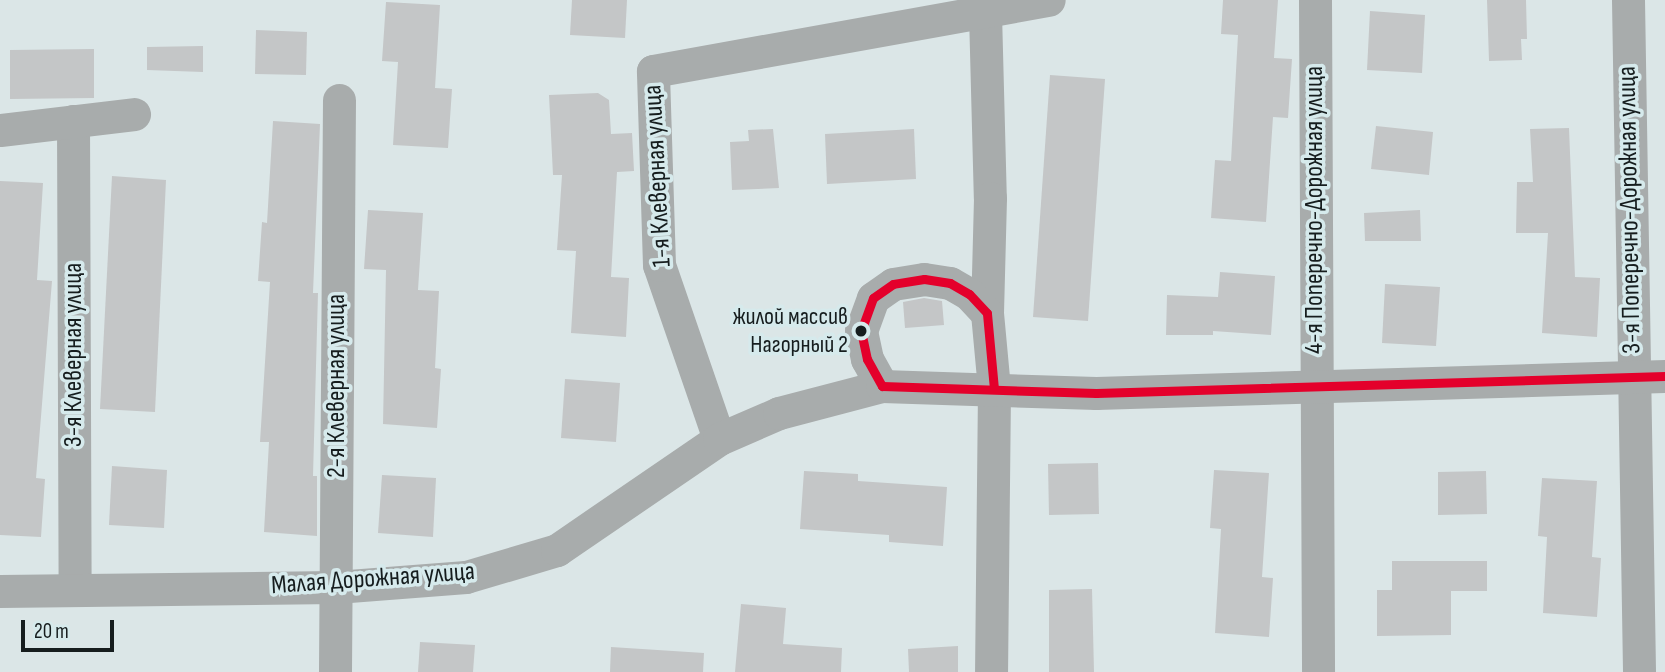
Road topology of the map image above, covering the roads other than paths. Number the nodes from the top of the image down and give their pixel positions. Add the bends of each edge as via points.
1 (1049, 0) edge
2 (1315, 0) edge
3 (1628, 0) edge
4 (985, 13) junction
5 (339, 100) dead end
6 (134, 114) dead end
7 (73, 121) junction
8 (0, 130) edge
9 (987, 313) junction
10 (1665, 376) edge
11 (1632, 377) junction
12 (882, 386) junction
13 (1315, 388) junction
14 (994, 389) junction
15 (719, 439) junction
16 (336, 587) junction
17 (75, 589) junction
18 (0, 591) edge
19 (335, 672) edge
20 (991, 672) edge
21 (1318, 672) edge
22 (1639, 672) edge

1 - 4 street
2 - 13 street, 4-я Поперечно-Дорожная улица
3 - 11 street, 3-я Поперечно-Дорожная улица
4 - 9 street via 990,198
4 - 15 street, 1-я Клеверная улица via 653,71 659,265
5 - 16 street, 2-я Клеверная улица
6 - 7 street
7 - 8 street
7 - 17 street, 3-я Клеверная улица
9 - 12 street via 950,283 924,279 894,284 873,298 861,331 867,359
9 - 14 street
10 - 11 street, Малая Дорожная улица
11 - 13 street, Малая Дорожная улица
11 - 22 street, 3-я Поперечно-Дорожная улица
12 - 14 street, Малая Дорожная улица
12 - 15 street, Малая Дорожная улица via 779,413
13 - 14 street, Малая Дорожная улица via 1096,393
13 - 21 street, 4-я Поперечно-Дорожная улица
14 - 20 street
15 - 16 street, Малая Дорожная улица via 556,550 466,576
16 - 17 street, Малая Дорожная улица
16 - 19 street, 2-я Клеверная улица
17 - 18 street, Малая Дорожная улица

